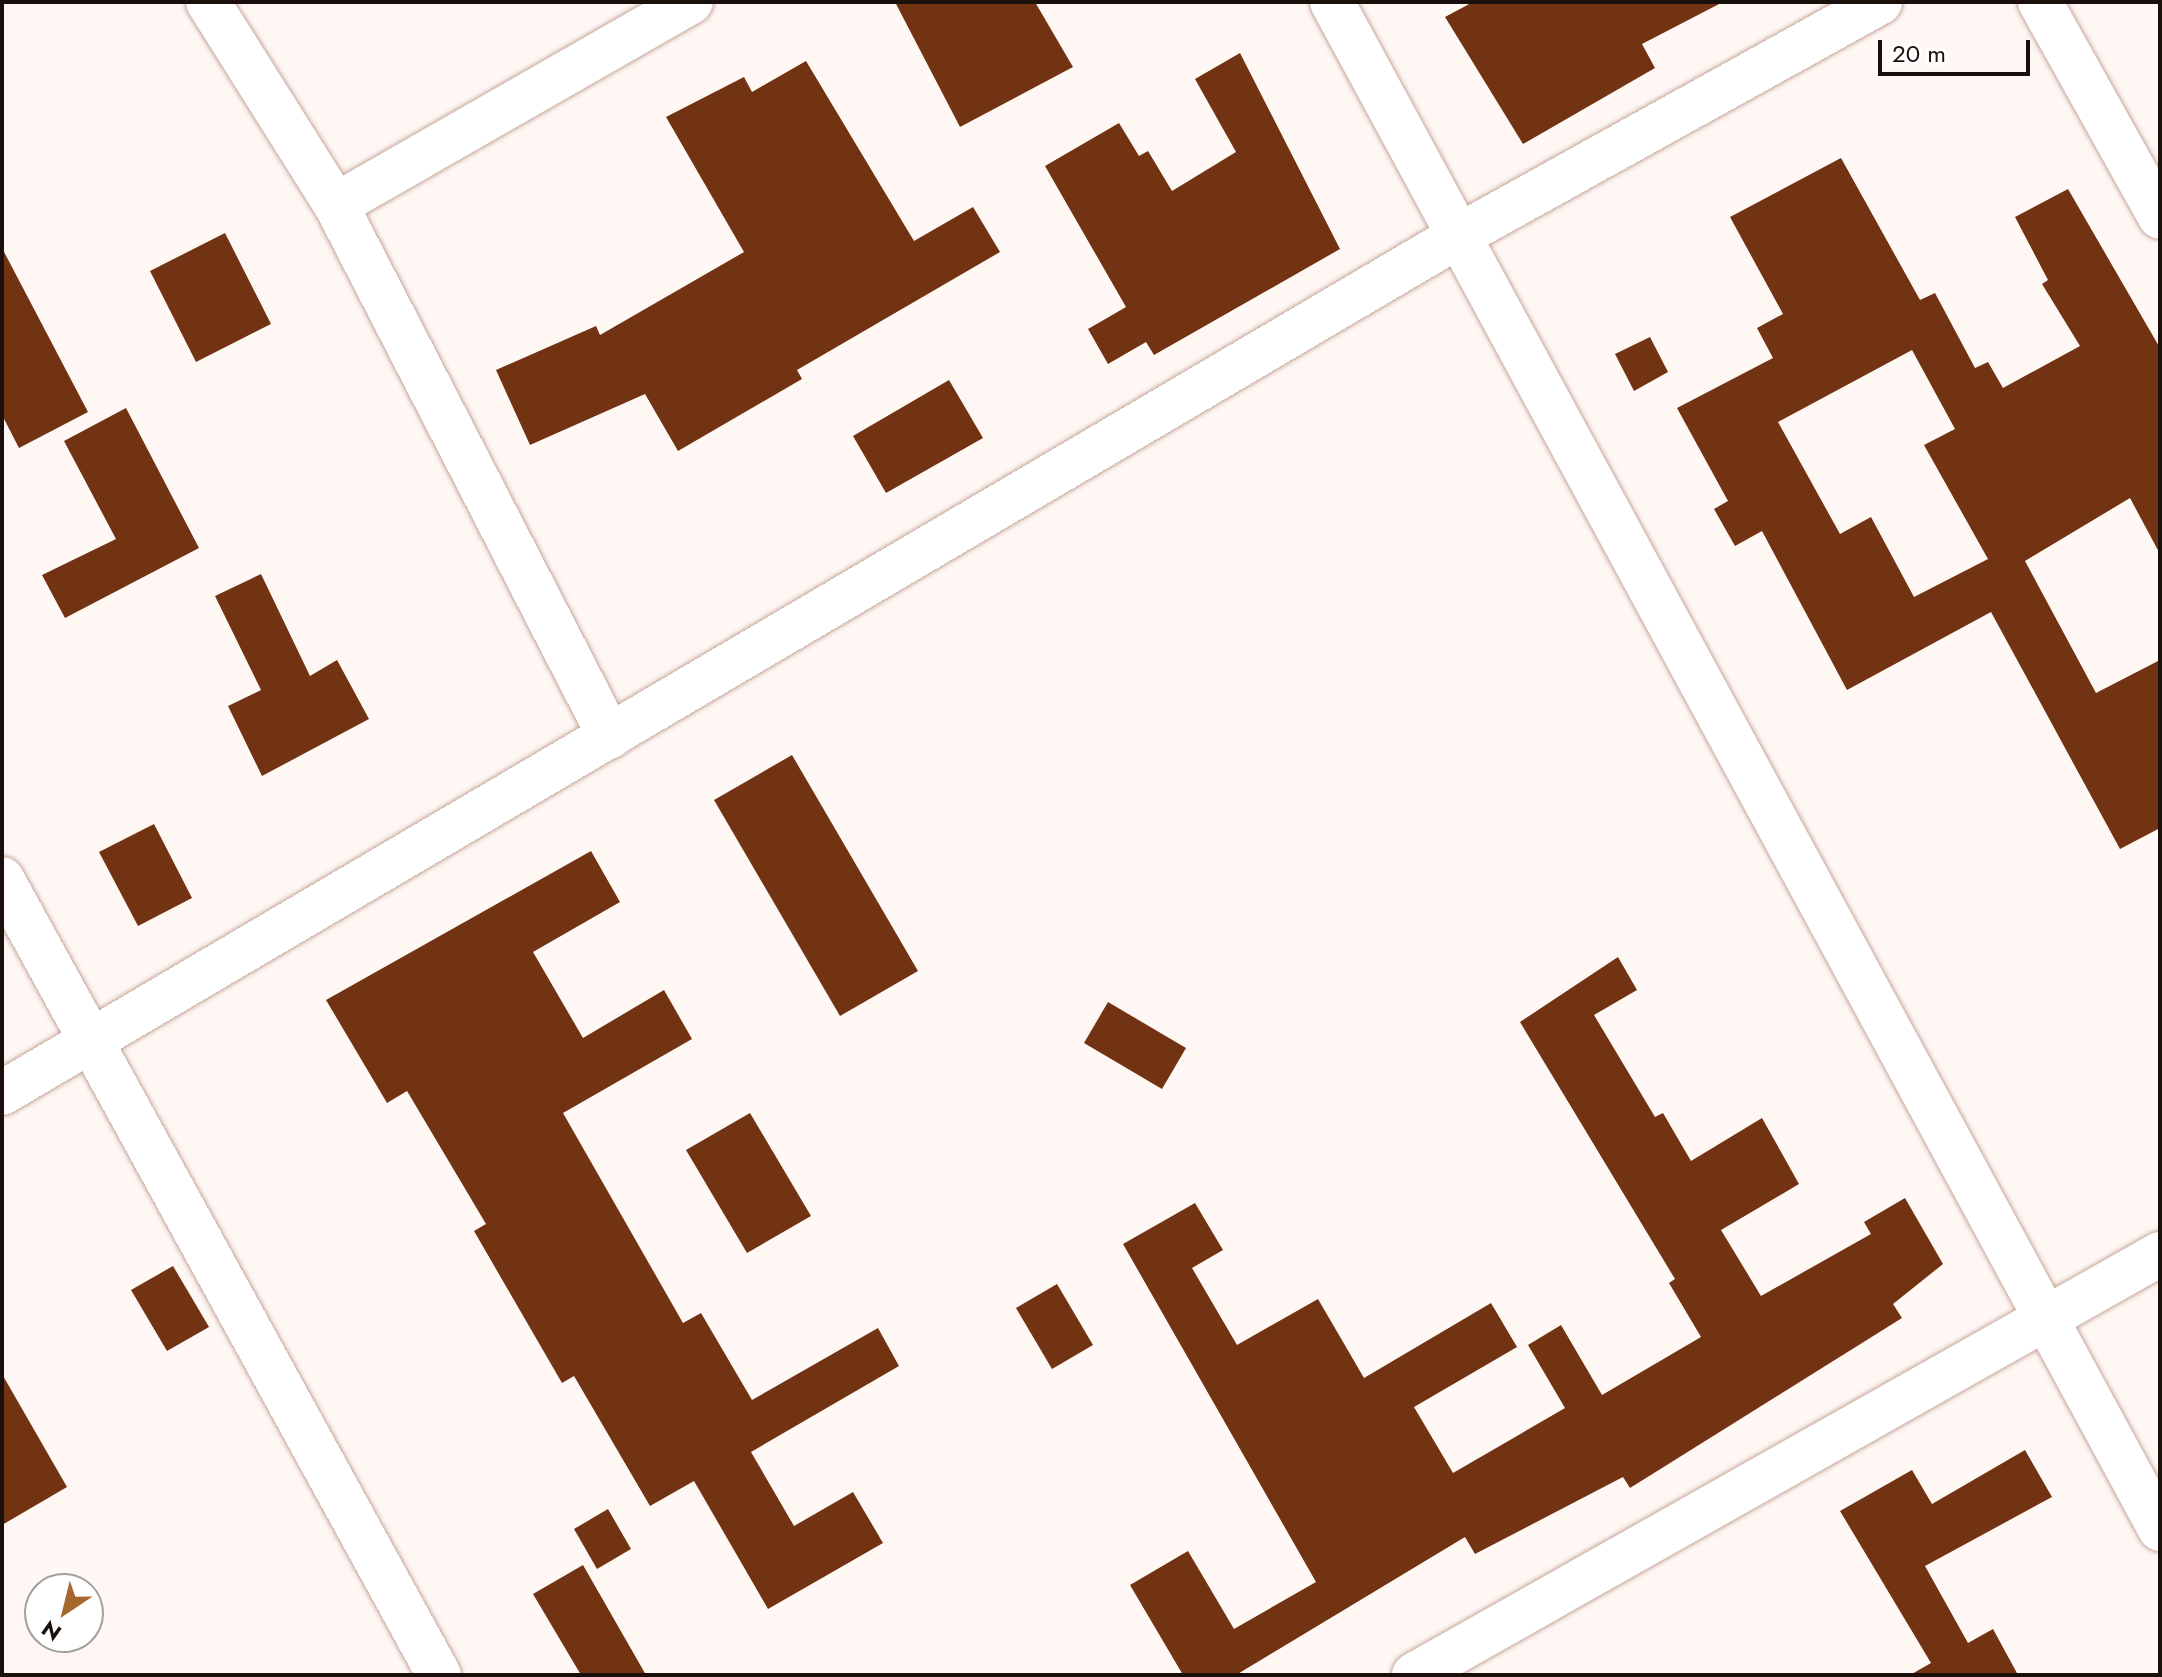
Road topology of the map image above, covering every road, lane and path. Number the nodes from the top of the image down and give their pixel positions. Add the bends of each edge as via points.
1 (208, 2) edge
2 (691, 2) edge
3 (1332, 2) edge
4 (1880, 2) edge
5 (2040, 2) edge
6 (336, 205) junction
7 (2160, 217) edge
8 (1462, 234) junction
9 (610, 737) junction
10 (2, 879) edge
11 (93, 1041) junction
12 (2, 1093) edge
13 (2160, 1254) edge
14 (2048, 1317) junction
15 (2160, 1529) edge
16 (439, 1675) edge
17 (1414, 1675) edge

1 - 6 street
2 - 6 street
3 - 8 street
4 - 8 street
5 - 7 street
6 - 9 street
8 - 9 street
8 - 14 street
9 - 11 street
10 - 11 street
11 - 12 street
11 - 16 street
13 - 14 street
14 - 15 street
14 - 17 street

